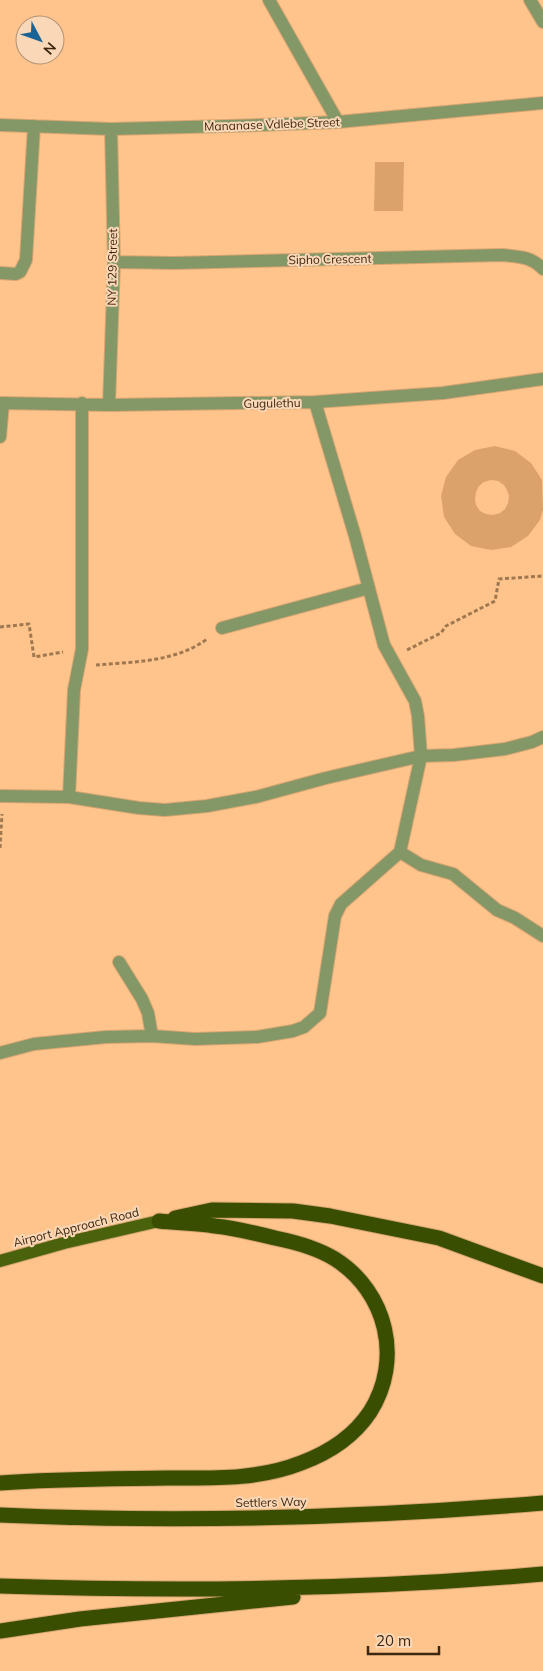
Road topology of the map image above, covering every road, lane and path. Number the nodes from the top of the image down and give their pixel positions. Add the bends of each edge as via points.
1 (269, 0) edge
2 (530, 0) edge
3 (543, 22) edge
4 (543, 103) edge
5 (338, 122) junction
6 (0, 125) edge
7 (34, 126) junction
8 (112, 129) junction
9 (114, 262) junction
10 (543, 268) edge
11 (0, 273) edge
12 (543, 379) edge
13 (315, 402) junction
14 (1, 403) edge
15 (82, 403) junction
16 (109, 405) junction
17 (0, 437) edge
18 (543, 576) edge
19 (369, 588) junction
20 (0, 627) edge
21 (222, 628) joint
22 (82, 649) junction
23 (391, 658) junction
24 (80, 666) junction
25 (543, 737) edge
26 (420, 756) junction
27 (1, 796) edge
28 (70, 797) junction
29 (0, 848) edge
30 (400, 852) junction
31 (543, 936) edge
32 (119, 962) dead end
33 (152, 1036) junction
34 (0, 1053) edge
35 (159, 1221) junction
36 (0, 1261) edge
37 (543, 1276) edge
38 (0, 1483) edge
39 (543, 1504) edge
40 (0, 1515) edge
41 (543, 1574) edge
42 (426, 1582) junction
43 (0, 1586) edge
44 (0, 1631) edge

1 - 5 street
2 - 3 street
4 - 5 street, Mananase Vdlebe Street
5 - 8 street, Mananase Vdlebe Street
6 - 7 street, Mananase Vdlebe Street
7 - 8 street, Mananase Vdlebe Street
7 - 11 street via 26,260 20,272
8 - 9 street, NY 129 Street
9 - 10 street, Sipho Crescent via 502,255 528,258
9 - 16 street, NY 129 Street
12 - 13 street, Gugulethu via 443,393
13 - 16 street, Gugulethu
13 - 19 street
14 - 15 street, Gugulethu
14 - 17 street
15 - 16 street, Gugulethu
15 - 22 street
18 - 23 path via 499,579 495,601
19 - 21 street
19 - 23 street via 384,645
20 - 22 path via 29,624 34,656
21 - 24 path via 197,647 152,660
22 - 24 street
23 - 26 street via 415,701
24 - 28 street via 74,690
25 - 26 street via 505,749
26 - 28 street via 256,797 190,808 139,808
26 - 30 street
27 - 28 street
27 - 29 path
30 - 31 street via 421,864 453,874 490,905
30 - 33 street via 341,904 335,916 320,1013 310,1023 293,1032 257,1036 195,1039
32 - 33 street via 142,999
33 - 34 street via 34,1044
35 - 36 main road, Airport Approach Road
35 - 37 highway via 212,1210 293,1211 330,1216 439,1238
35 - 38 highway via 216,1226 296,1243 334,1258 354,1274 377,1305 387,1344 386,1372 369,1412 344,1440 302,1463 273,1472 234,1477
39 - 40 highway, Settlers Way via 259,1518
41 - 42 highway
42 - 43 highway via 253,1589
42 - 44 highway via 106,1616

